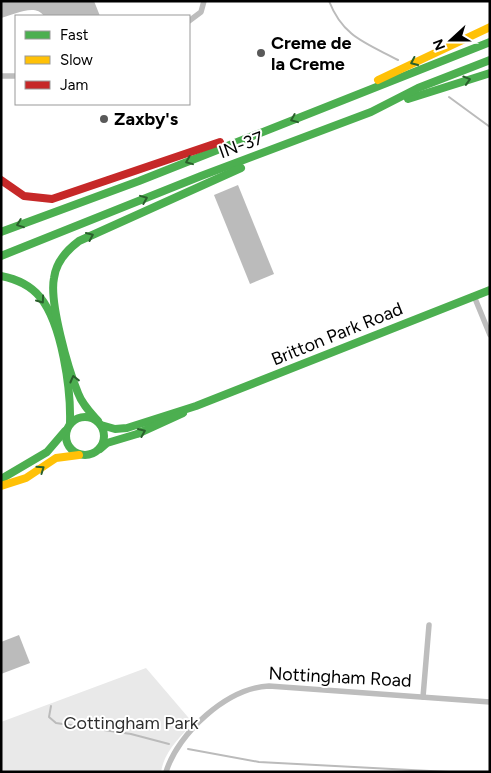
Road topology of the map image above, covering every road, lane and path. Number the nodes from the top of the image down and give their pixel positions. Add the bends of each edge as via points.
1 (204, 1) edge
2 (190, 20) edge
3 (490, 27) edge
4 (490, 42) edge
5 (490, 60) edge
6 (490, 73) edge
7 (1, 76) edge
8 (15, 76) edge
9 (336, 102) junction
10 (371, 112) junction
11 (317, 133) junction
12 (251, 136) junction
13 (1, 180) edge
14 (1, 232) edge
15 (1, 256) edge
16 (1, 276) edge
17 (490, 290) edge
18 (474, 296) junction
19 (490, 335) edge
20 (196, 406) junction
21 (99, 423) junction
22 (68, 426) junction
23 (98, 450) junction
24 (80, 455) junction
25 (1, 479) edge
26 (1, 486) edge
27 (428, 625) dead end
28 (424, 697) junction
29 (490, 702) edge
30 (166, 772) edge

1 - 2 street via 201,12
3 -> 9 main road
4 - 9 main road, IN-37
5 - 10 main road, IN-37 via 418,88
10 -> 6 main road
7 - 8 street
9 -> 12 main road, IN-37
10 - 11 main road, IN-37
15 -> 11 main road, IN-37
21 -> 11 main road via 78,394 53,294 54,275 63,256 84,238
12 - 13 main road via 220,142 52,199 27,196
12 -> 14 main road, IN-37
16 -> 22 main road via 25,284 46,306 70,398
17 - 18 main road, Britton Park Road
18 - 19 street
18 - 20 main road, Britton Park Road
20 - 21 main road, Britton Park Road via 127,428 115,429
23 -> 20 main road, Britton Park Road via 107,443 138,434
21 - 22 main road via 86,416
21 - 23 main road via 104,439
22 - 24 main road via 66,442
22 - 25 main road via 47,452
23 - 24 main road
26 -> 24 main road via 29,476 56,458
27 - 28 street
28 - 29 street, Nottingham Road
28 - 30 street, Nottingham Road via 269,686 250,689 227,700 192,730 176,748

